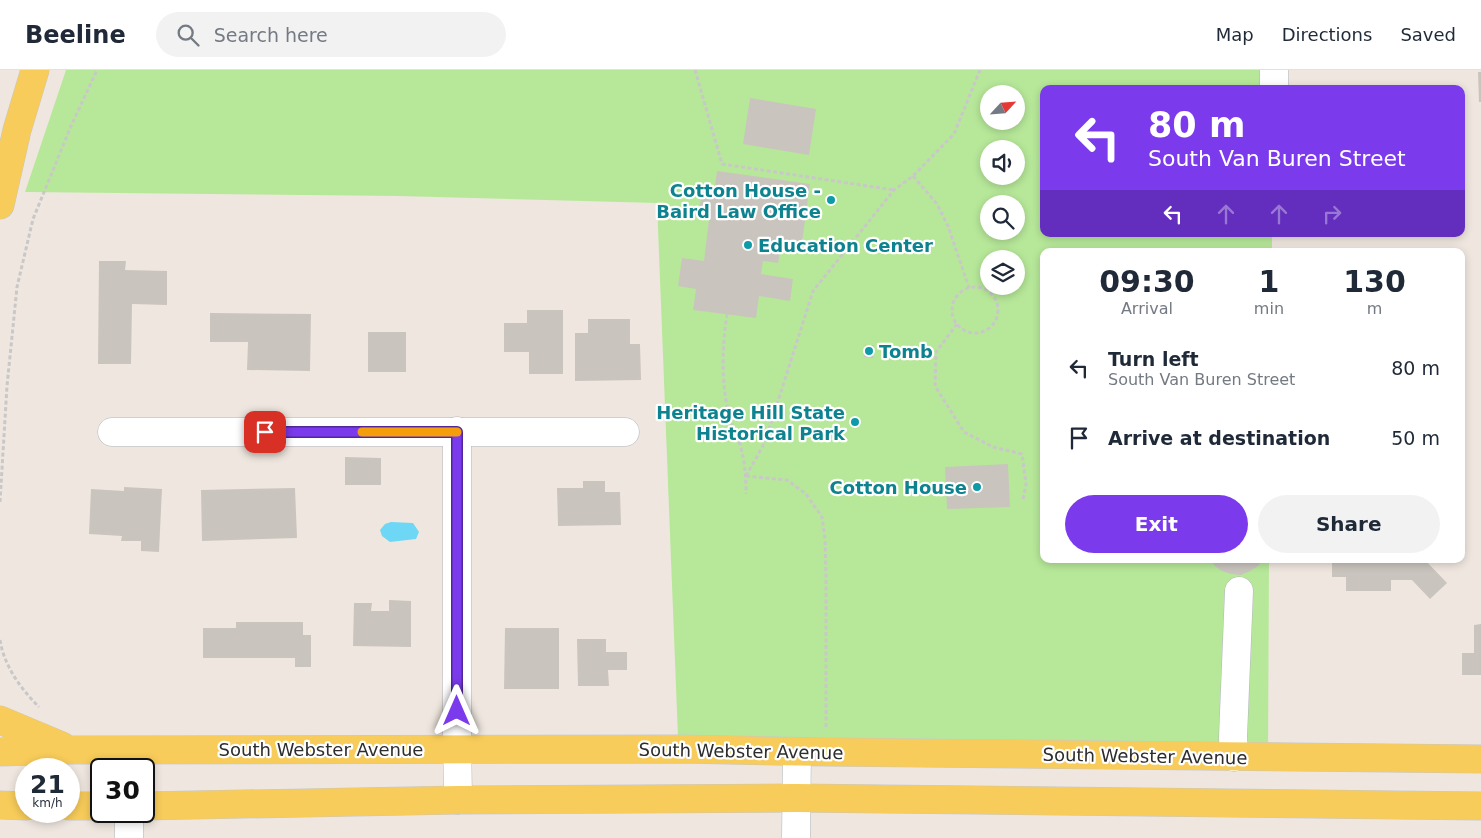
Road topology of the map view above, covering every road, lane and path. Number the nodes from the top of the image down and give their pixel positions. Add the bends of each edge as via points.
1 (35, 70) edge
2 (97, 70) edge
3 (695, 70) edge
4 (980, 70) edge
5 (1274, 70) edge
6 (1274, 85) edge
7 (913, 176) junction
8 (894, 190) junction
9 (0, 205) edge
10 (969, 288) junction
11 (727, 314) dead end
12 (957, 324) junction
13 (112, 432) dead end
14 (457, 432) junction
15 (625, 432) dead end
16 (746, 476) junction
17 (746, 494) dead end
18 (1023, 499) dead end
19 (0, 502) edge
20 (1239, 591) dead end
21 (0, 640) edge
22 (2, 659) edge
23 (40, 708) dead end
24 (0, 720) edge
25 (826, 733) dead end
26 (457, 749) junction
27 (71, 750) junction
28 (0, 752) edge
29 (797, 752) junction
30 (1234, 757) junction
31 (1481, 759) edge
32 (796, 798) junction
33 (458, 800) junction
34 (0, 805) edge
35 (15, 806) edge
36 (155, 806) edge
37 (1481, 806) edge
38 (129, 823) edge
39 (129, 838) edge
40 (796, 838) edge

1 - 9 main road
2 - 19 path via 33,219 17,287
3 - 8 path via 722,164
4 - 7 path via 954,134
5 - 6 street
7 - 8 path
7 - 10 path via 937,204
8 - 16 path via 813,291 765,442
10 - 12 path via 962,290 953,302
10 - 12 path via 985,288 996,299 996,321 977,333 970,333
11 - 16 path via 723,338 724,383 728,413 741,446
12 - 18 path via 936,352 935,386 964,432 993,447 1022,454 1026,484
13 - 14 street
14 - 15 street
14 - 26 street
16 - 17 path
16 - 25 path via 786,480 806,494 822,517 826,577
20 - 30 street
21 - 22 path
22 - 23 path
24 - 27 main road
26 - 27 main road, South Webster Avenue
26 - 29 main road, South Webster Avenue
26 - 33 street
27 - 28 main road, South Webster Avenue
29 - 30 main road, South Webster Avenue
29 - 32 street
30 - 31 main road, South Webster Avenue
32 - 33 main road
32 - 37 main road
32 - 40 street
33 - 36 main road
34 - 35 main road
38 - 39 street

